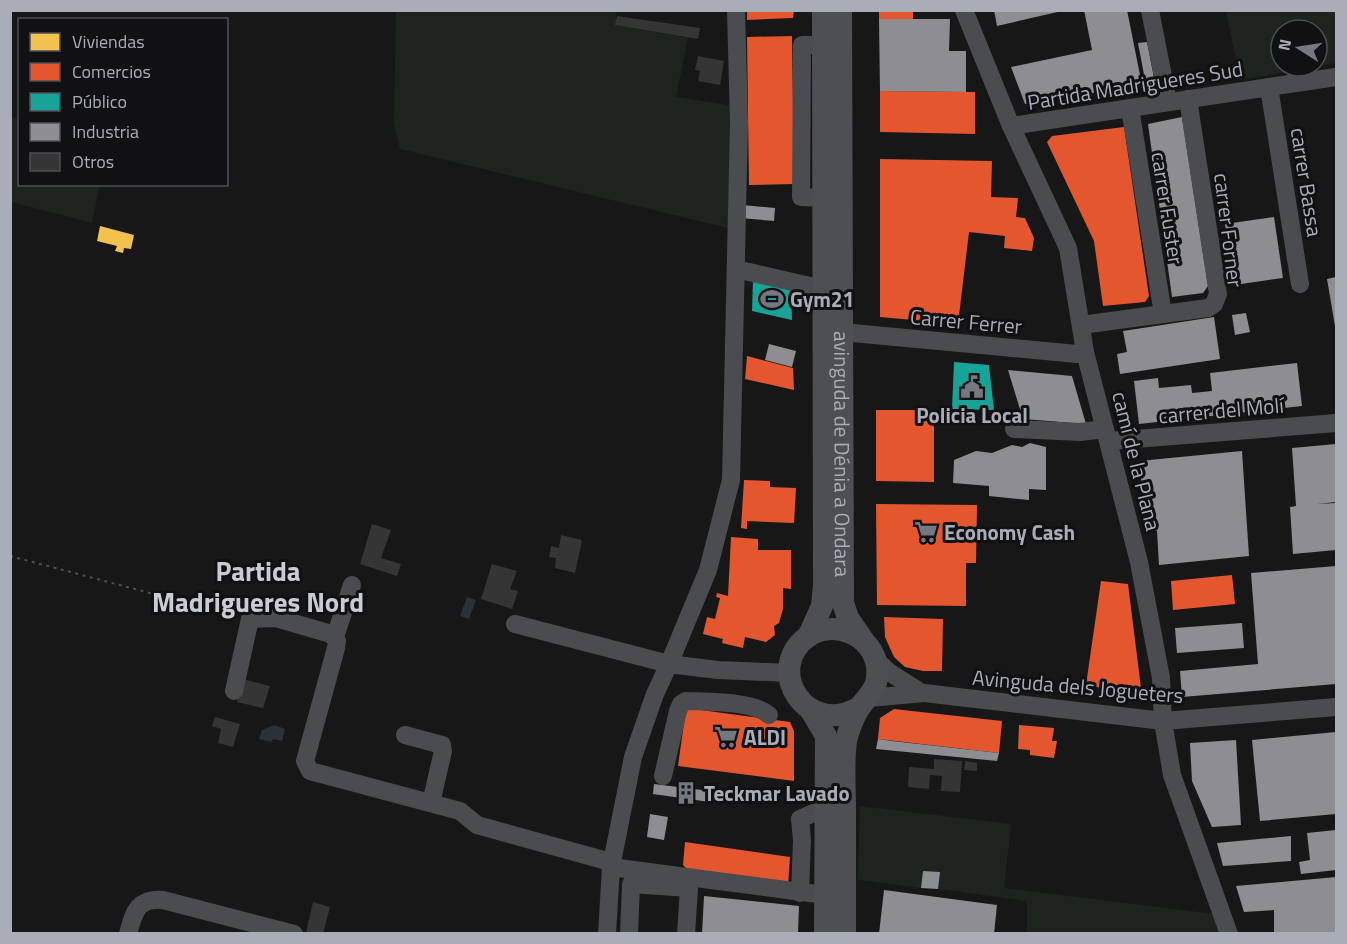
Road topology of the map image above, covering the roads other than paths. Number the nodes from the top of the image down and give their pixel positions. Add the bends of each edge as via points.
1 (736, 10) edge
2 (823, 10) edge
3 (841, 10) edge
4 (964, 10) edge
5 (1150, 10) edge
6 (1336, 77) edge
7 (1269, 87) junction
8 (1188, 99) junction
9 (1168, 102) junction
10 (1130, 108) junction
11 (1011, 126) junction
12 (736, 269) junction
13 (1300, 284) dead end
14 (823, 289) junction
15 (1163, 314) junction
16 (1082, 325) junction
17 (842, 332) junction
18 (1085, 352) junction
19 (1336, 423) edge
20 (1014, 429) dead end
21 (1108, 435) junction
22 (352, 585) dead end
23 (515, 624) dead end
24 (335, 637) junction
25 (808, 637) junction
26 (869, 649) junction
27 (669, 664) junction
28 (718, 670) junction
29 (790, 673) junction
30 (234, 691) dead end
31 (924, 693) junction
32 (864, 702) junction
33 (719, 703) junction
34 (1336, 707) edge
35 (810, 709) junction
36 (769, 715) dead end
37 (1163, 721) junction
38 (405, 735) dead end
39 (663, 776) dead end
40 (431, 803) junction
41 (825, 808) junction
42 (611, 867) junction
43 (800, 892) junction
44 (825, 895) junction
45 (128, 933) edge
46 (294, 933) edge
47 (607, 933) edge
48 (629, 933) edge
49 (686, 933) edge
50 (825, 933) edge
51 (845, 933) edge
52 (1229, 933) edge

1 - 12 street
2 - 14 main road, avinguda de Dénia a Ondara
3 - 17 main road, avinguda de Dénia a Ondara
4 - 11 street, camí de la Plana
5 - 9 street
6 - 7 street, Partida Madrigueres Sud
7 - 8 street, Partida Madrigueres Sud
7 - 13 street, carrer Bassa
8 - 9 street, Partida Madrigueres Sud
8 - 15 street, carrer Forner via 1218,294 1208,308
9 - 10 street, Partida Madrigueres Sud
10 - 11 street, Partida Madrigueres Sud
10 - 15 street, carrer Fuster
11 - 16 street, camí de la Plana via 1068,248
12 - 14 street
12 - 27 street via 731,480 727,504 708,570
14 - 25 main road, avinguda de Dénia a Ondara via 824,585 822,606
15 - 16 street, carrer Forner
16 - 18 street, camí de la Plana
17 - 18 street, Carrer Ferrer
17 - 26 main road, avinguda de Dénia a Ondara via 843,603 848,618
18 - 21 street, camí de la Plana
19 - 21 street, carrer del Molí
20 - 21 street, carrer del Molí
21 - 37 street, camí de la Plana via 1139,562 1161,678
22 - 24 street
23 - 27 street
24 - 30 street via 276,618 250,619
24 - 40 street via 336,648 306,755 307,767
25 - 26 main road via 836,628 850,632
25 - 29 main road via 793,656
26 - 31 street, Avinguda dels Jogueters via 889,672
26 - 32 main road via 877,679
27 - 28 street
27 - 42 street via 633,757
28 - 29 street
28 - 33 street
29 - 35 main road via 796,695
31 - 32 street, Avinguda dels Jogueters
31 - 37 street, Avinguda dels Jogueters
32 - 35 main road via 840,716
32 - 51 main road via 849,731 846,748
33 - 36 street via 758,708
33 - 39 street via 686,700 681,704
34 - 37 street, Avinguda dels Jogueters
35 - 41 main road via 826,736
37 - 52 street, camí de la Plana via 1172,775
38 - 40 street via 442,745
40 - 42 street via 460,811 477,825 607,861
41 - 43 street via 800,819
41 - 44 main road
42 - 43 street
42 - 47 street
43 - 44 street
44 - 50 main road
45 - 46 street via 135,912 151,899
48 - 49 street via 631,884 689,888

